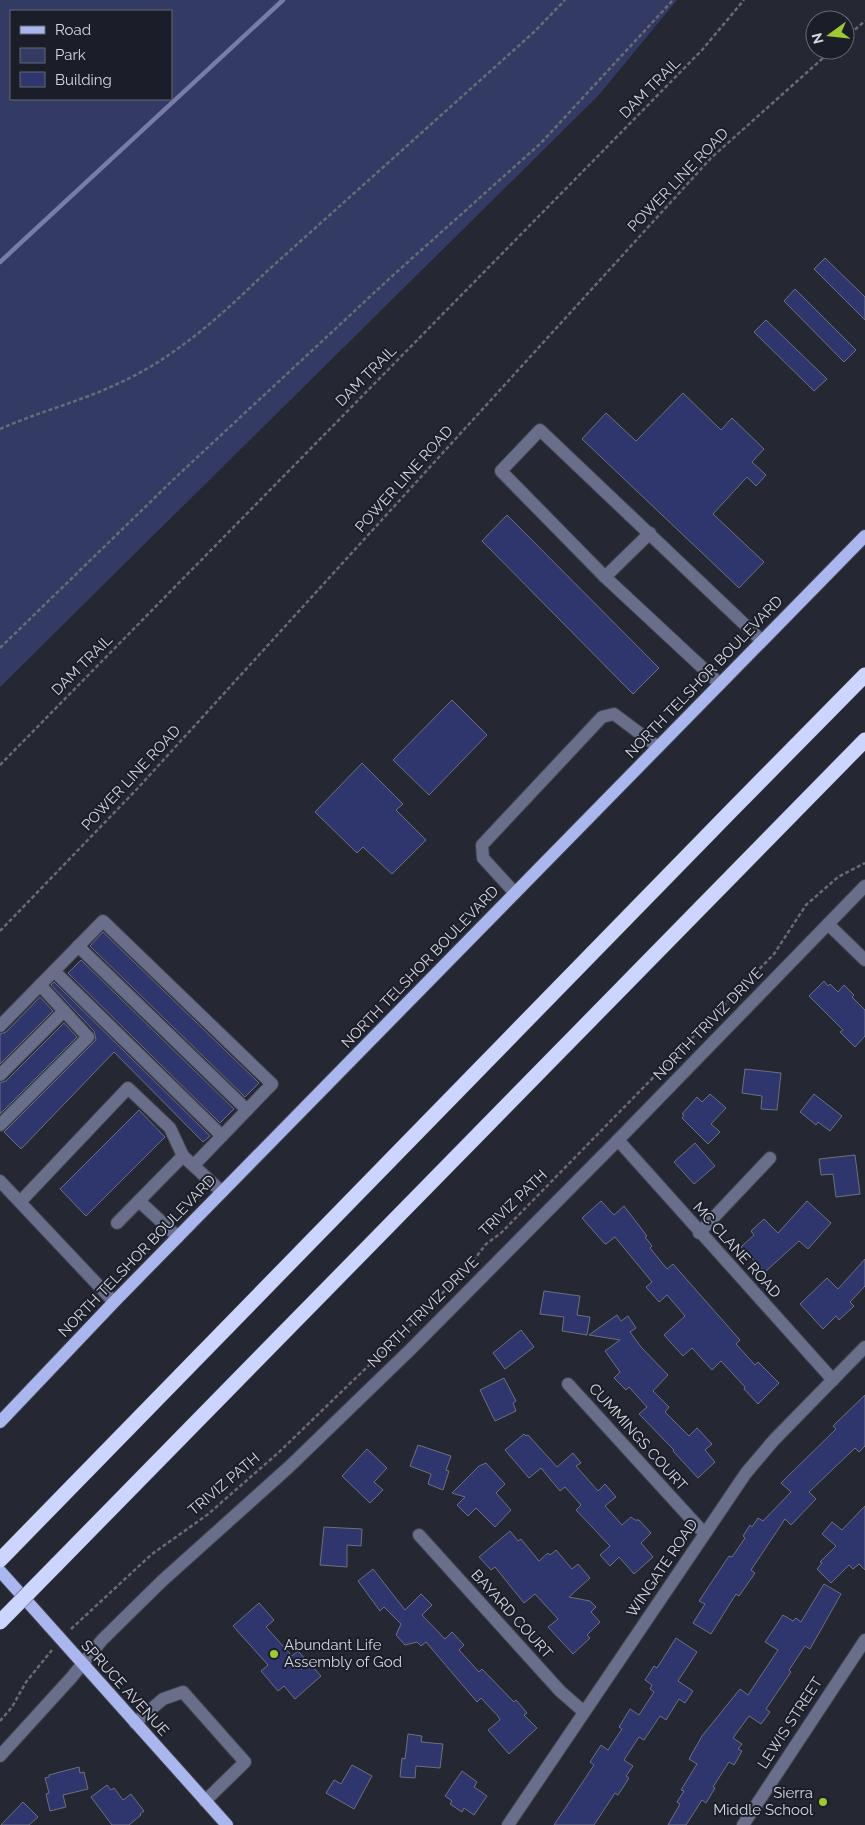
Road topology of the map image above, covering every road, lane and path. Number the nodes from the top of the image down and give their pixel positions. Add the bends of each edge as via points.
1 (565, 0) edge
2 (673, 0) edge
3 (744, 0) edge
4 (865, 20) edge
5 (855, 29) edge
6 (821, 60) edge
7 (0, 429) edge
8 (650, 533) junction
9 (865, 536) edge
10 (605, 577) junction
11 (762, 641) junction
12 (0, 648) edge
13 (865, 675) edge
14 (720, 684) junction
15 (865, 740) edge
16 (658, 747) junction
17 (0, 765) edge
18 (865, 863) edge
19 (865, 886) edge
20 (515, 893) junction
21 (828, 924) junction
22 (0, 931) edge
23 (78, 946) junction
24 (865, 960) edge
25 (54, 971) junction
26 (40, 985) junction
27 (64, 1011) junction
28 (0, 1026) edge
29 (0, 1075) edge
30 (248, 1110) junction
31 (0, 1125) edge
32 (222, 1136) junction
33 (618, 1140) junction
34 (184, 1156) junction
35 (770, 1158) dead end
36 (194, 1166) junction
37 (0, 1181) edge
38 (222, 1192) junction
39 (140, 1200) junction
40 (20, 1202) junction
41 (117, 1223) dead end
42 (699, 1233) junction
43 (178, 1237) junction
44 (114, 1302) junction
45 (865, 1348) edge
46 (833, 1380) junction
47 (568, 1384) dead end
48 (0, 1422) edge
49 (704, 1534) junction
50 (419, 1535) dead end
51 (0, 1560) edge
52 (0, 1571) edge
53 (0, 1622) edge
54 (68, 1632) dead end
55 (865, 1640) edge
56 (56, 1645) dead end
57 (82, 1664) junction
58 (584, 1712) junction
59 (0, 1721) edge
60 (134, 1723) junction
61 (0, 1756) edge
62 (205, 1801) junction
63 (226, 1825) edge
64 (508, 1825) edge
65 (743, 1825) edge

1 - 7 path via 534,32 234,303 160,362 116,385
2 - 12 path via 541,143 176,478
3 - 17 path, DAM TRAIL via 702,50
4 - 5 path
6 - 22 path, POWER LINE ROAD via 711,158 138,788
8 - 10 street
8 - 10 street via 540,430 501,471
8 - 11 street
9 - 11 main road, NORTH TELSHOR BOULEVARD
10 - 14 street
11 - 14 main road, NORTH TELSHOR BOULEVARD
13 - 51 highway
14 - 16 main road, NORTH TELSHOR BOULEVARD
15 - 53 highway, bridge
16 - 20 main road, NORTH TELSHOR BOULEVARD
16 - 20 street via 614,714 602,717 482,846 483,858
18 - 54 path, TRIVIZ PATH via 838,877 806,905 774,954 501,1233 486,1244 420,1316 278,1453 207,1514 152,1554
19 - 21 street, NORTH TRIVIZ DRIVE
20 - 38 main road, NORTH TELSHOR BOULEVARD
21 - 24 street
21 - 33 street, NORTH TRIVIZ DRIVE
23 - 25 street
23 - 30 street
23 - 30 street via 103,921 272,1084
25 - 26 street
25 - 32 street
26 - 27 street
26 - 28 street
27 - 29 street
27 - 31 street via 88,1037
30 - 32 street
32 - 36 street
33 - 42 street, MC CLANE ROAD
33 - 57 street, NORTH TRIVIZ DRIVE via 404,1355 289,1467 162,1581
34 - 36 street
34 - 39 street
34 - 40 street via 170,1128 128,1088
35 - 42 street
36 - 38 street
37 - 40 street
38 - 43 main road, NORTH TELSHOR BOULEVARD
39 - 41 street
39 - 43 street
40 - 44 street
42 - 46 street, MC CLANE ROAD
43 - 44 main road, NORTH TELSHOR BOULEVARD
44 - 48 main road, NORTH TELSHOR BOULEVARD
45 - 46 street, WINGATE ROAD
46 - 49 street, WINGATE ROAD via 760,1455
47 - 49 street, CUMMINGS COURT
49 - 58 street, WINGATE ROAD
50 - 58 street, BAYARD COURT via 560,1692
52 - 57 main road, SPRUCE AVENUE
55 - 65 street, LEWIS STREET
56 - 59 path
57 - 60 main road, SPRUCE AVENUE
57 - 61 street, NORTH TRIVIZ DRIVE
58 - 64 street, WINGATE ROAD
60 - 62 main road, SPRUCE AVENUE
60 - 62 street via 163,1699 183,1692 245,1762
62 - 63 main road, SPRUCE AVENUE

